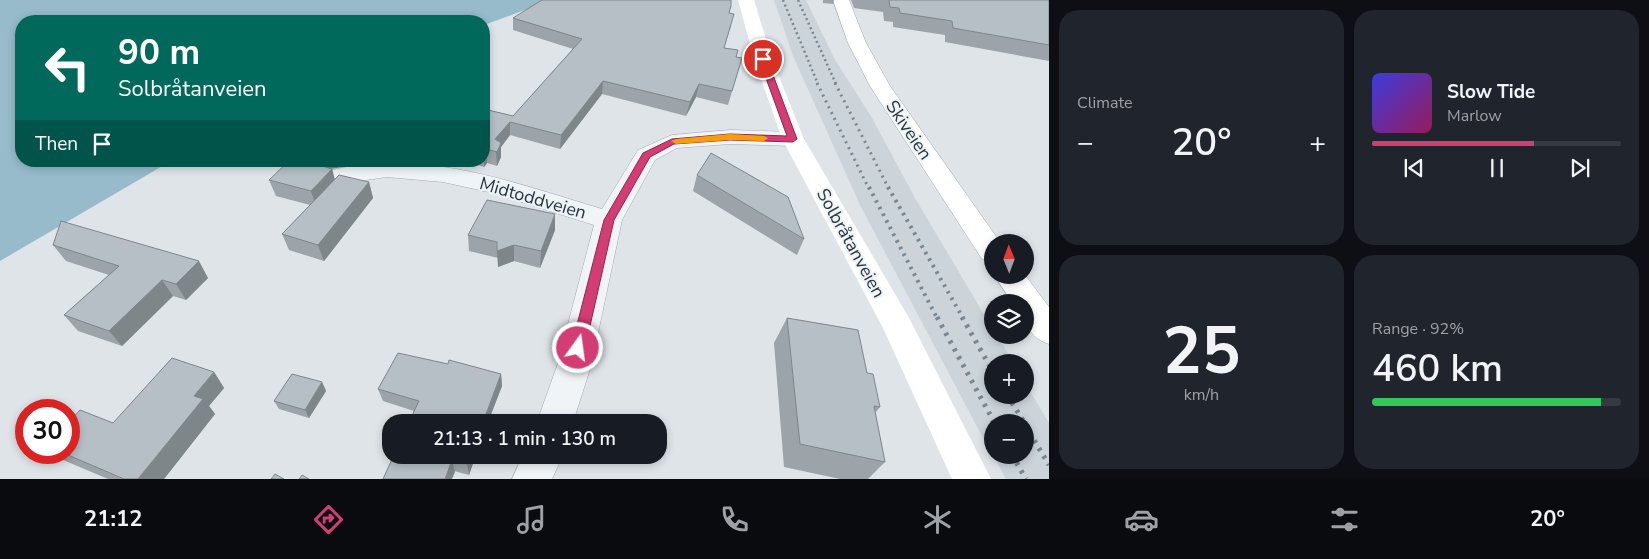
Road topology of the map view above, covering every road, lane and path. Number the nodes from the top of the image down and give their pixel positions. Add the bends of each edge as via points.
1 (746, 0) edge
2 (842, 0) edge
3 (793, 139) junction
4 (338, 176) edge
5 (609, 220) junction
6 (984, 240) edge
7 (1015, 284) edge
8 (1049, 331) edge
9 (558, 414) edge
10 (539, 464) edge
11 (531, 479) edge
12 (972, 479) edge

1 - 3 street, Solbråtanveien via 763,59
2 - 6 street, Skiveien via 857,43 880,86
3 - 5 street, Midtoddveien via 730,137 672,142 646,155
3 - 12 street, Solbråtanveien via 897,325
4 - 5 street, Midtoddveien via 386,169 443,174
5 - 9 street, Midtoddveien via 574,366
7 - 8 street
10 - 11 street

